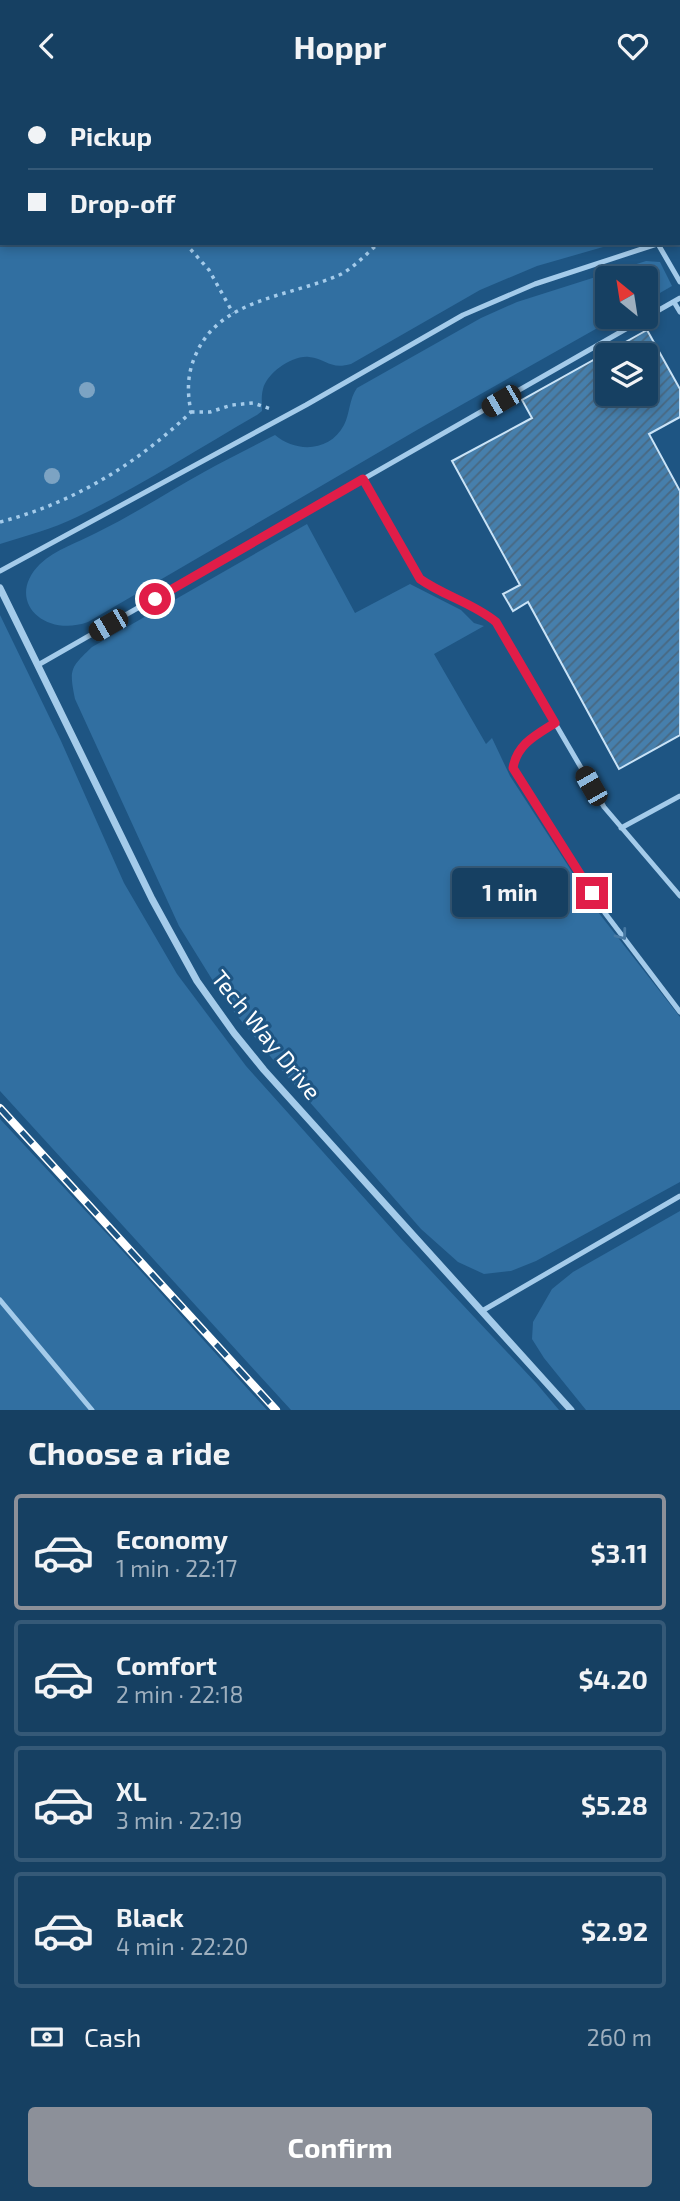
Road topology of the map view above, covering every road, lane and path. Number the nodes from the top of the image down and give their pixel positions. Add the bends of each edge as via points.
1 (187, 245) edge
2 (377, 245) edge
3 (656, 245) edge
4 (660, 245) edge
5 (680, 282) edge
6 (677, 300) edge
7 (680, 312) edge
8 (233, 313) junction
9 (191, 412) junction
10 (290, 414) junction
11 (363, 479) junction
12 (0, 522) edge
13 (0, 571) edge
14 (0, 588) edge
15 (38, 665) junction
16 (555, 723) junction
17 (680, 796) edge
18 (621, 828) junction
19 (680, 896) edge
20 (680, 1012) edge
21 (680, 1196) edge
22 (0, 1300) edge
23 (482, 1311) junction
24 (92, 1410) edge
25 (571, 1410) edge

1 - 8 path via 209,270
2 - 8 path via 340,275
3 - 10 lane via 486,304
4 - 5 lane
6 - 7 lane
6 - 11 lane
8 - 9 path via 202,341 188,371
9 - 10 path via 253,403
9 - 12 path via 125,467 92,487
10 - 13 lane
11 - 15 lane
11 - 16 lane via 420,579 496,622
14 - 15 street, Tech Way Drive
15 - 23 street, Tech Way Drive via 197,981 264,1070
16 - 18 lane
16 -> 20 lane via 526,741 513,768 605,913
17 - 18 lane
18 - 19 lane
21 - 23 lane
22 - 24 lane
23 - 25 street, Tech Way Drive

